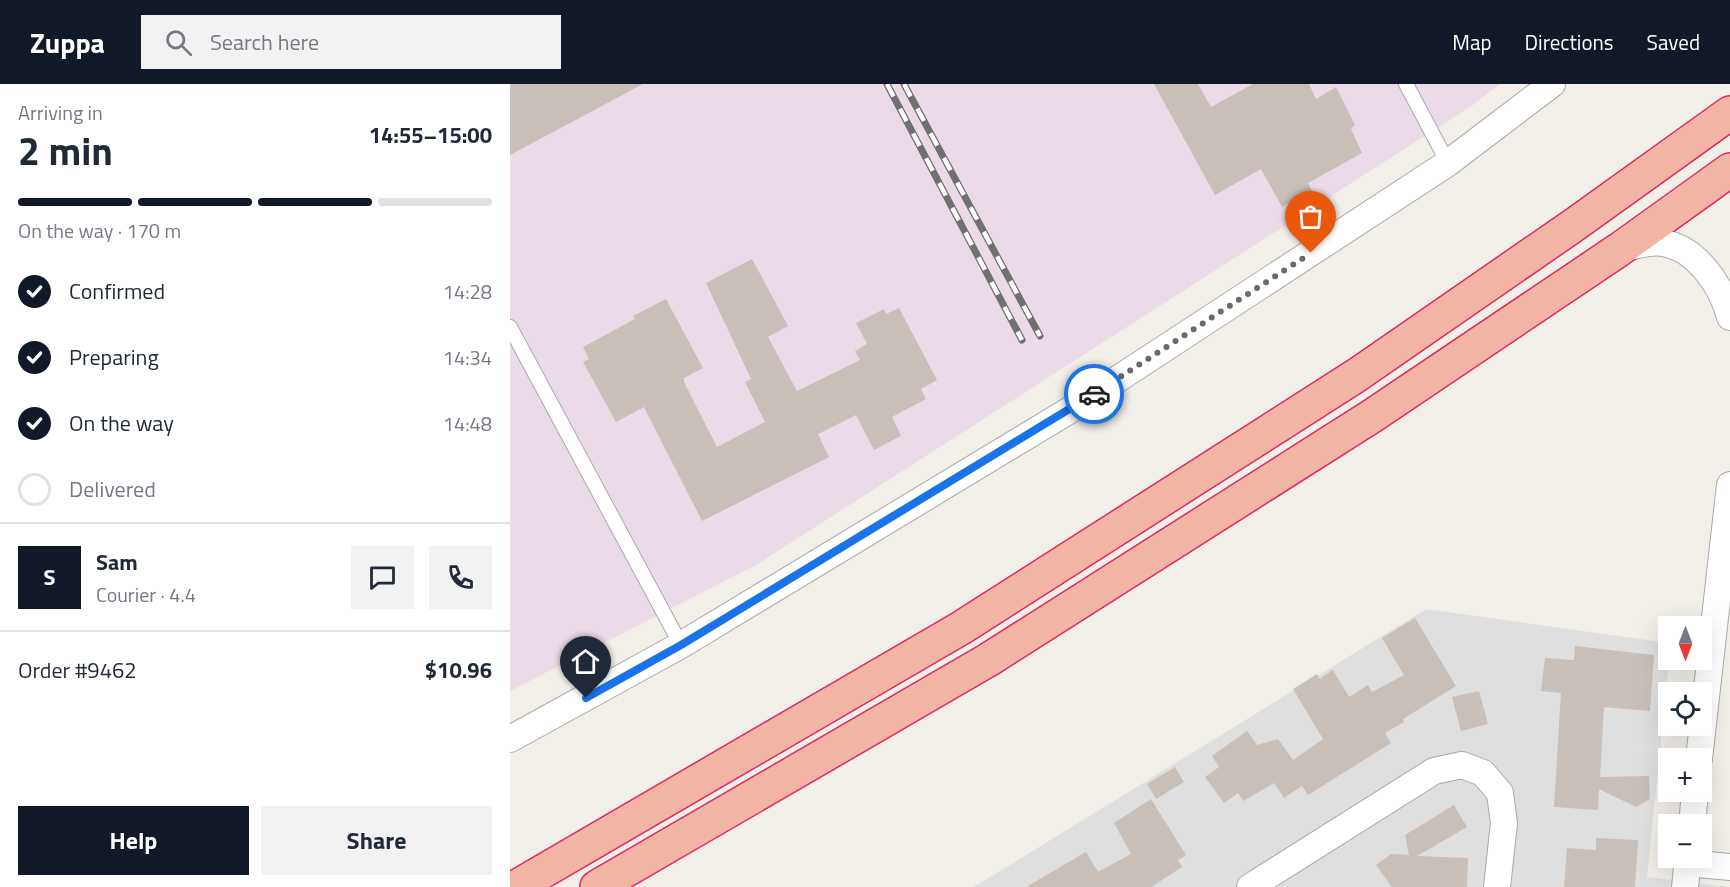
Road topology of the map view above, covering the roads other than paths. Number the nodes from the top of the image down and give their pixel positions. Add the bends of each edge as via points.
1 (1406, 84) edge
2 (1552, 84) edge
3 (1730, 113) edge
4 (1448, 163) junction
5 (1730, 170) edge
6 (1620, 249) junction
7 (1730, 316) edge
8 (510, 327) edge
9 (1730, 485) edge
10 (681, 645) junction
11 (510, 739) edge
12 (1700, 748) edge
13 (1730, 867) edge
14 (1687, 869) edge
15 (516, 887) edge
16 (597, 887) edge
17 (1250, 887) edge
18 (1497, 887) edge

1 - 4 lane
2 - 4 street
3 - 15 highway via 1357,375 981,615
4 - 10 street via 1075,407
5 - 6 highway
6 - 7 street via 1659,242 1684,251 1706,271
6 - 16 highway via 1372,416 988,660
8 - 10 lane
9 - 12 street
10 - 11 street
13 - 14 street
17 - 18 street via 1434,771 1462,765 1483,773 1500,793 1504,823

